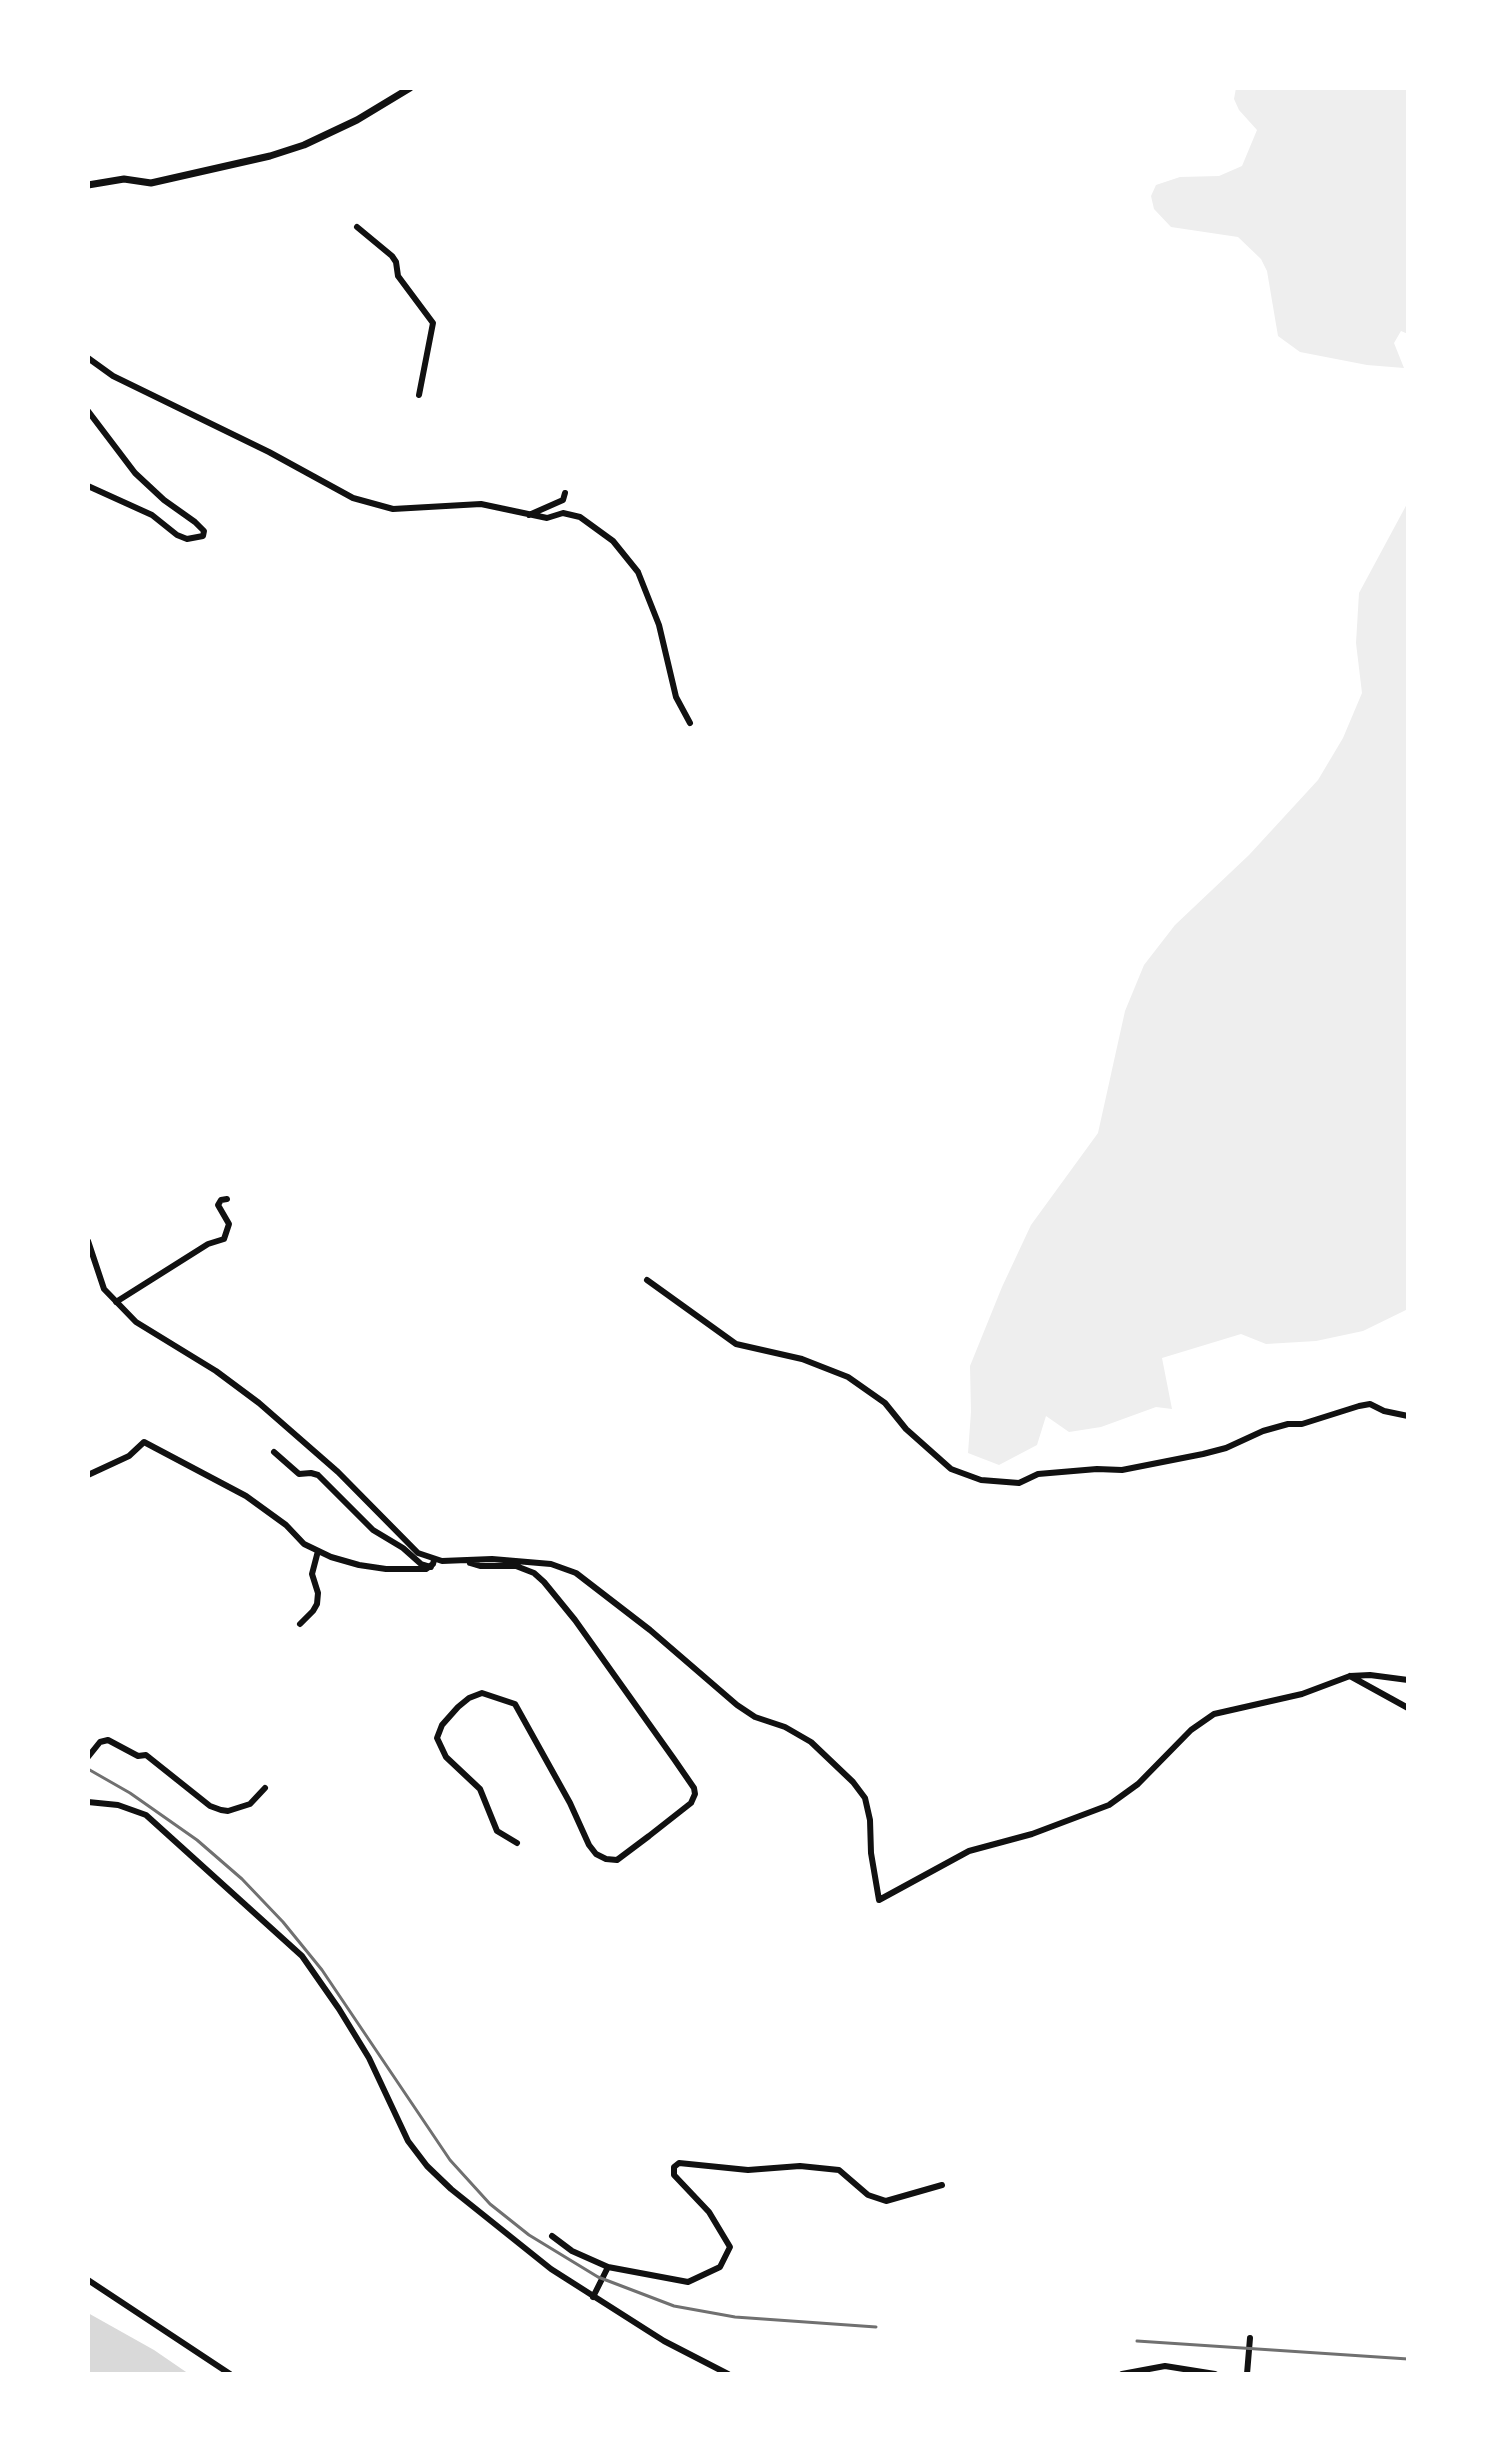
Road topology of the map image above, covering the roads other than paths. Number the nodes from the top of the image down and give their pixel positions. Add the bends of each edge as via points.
1 (410, 88) edge
2 (88, 185) edge
3 (357, 227) dead end
4 (88, 358) edge
5 (419, 395) dead end
6 (88, 411) edge
7 (88, 486) edge
8 (565, 493) dead end
9 (529, 515) junction
10 (690, 723) dead end
11 (227, 1199) dead end
12 (88, 1241) edge
13 (647, 1280) dead end
14 (116, 1302) junction
15 (1408, 1416) edge
16 (274, 1452) dead end
17 (88, 1475) edge
18 (318, 1551) junction
19 (467, 1561) junction
20 (432, 1563) junction
21 (300, 1624) dead end
22 (1350, 1676) junction
23 (1408, 1680) edge
24 (1408, 1708) edge
25 (88, 1757) edge
26 (265, 1788) dead end
27 (88, 1802) edge
28 (517, 1843) dead end
29 (942, 2185) dead end
30 (552, 2236) dead end
31 (608, 2267) junction
32 (88, 2280) edge
33 (593, 2297) junction
34 (1250, 2338) dead end
35 (230, 2374) edge
36 (728, 2374) edge
37 (1122, 2374) edge
38 (1215, 2374) edge
39 (1247, 2374) edge

1 - 2 street via 357,120 270,156 151,183 124,179
3 - 5 street via 392,256 398,276 433,323
4 - 9 street via 113,376 353,498 393,509 481,504
6 - 7 street via 135,473 195,522 203,536 177,535 152,515
8 - 9 street via 563,500
9 - 10 street via 580,517 613,541 638,572 659,625 676,697
11 - 14 street via 218,1205 229,1224 224,1239
12 - 14 street via 104,1289
13 - 15 street via 736,1344 802,1359 848,1377 885,1403 951,1469 981,1480 1019,1483 1038,1474 1122,1470 1226,1448 1263,1431 1370,1404
14 - 20 street via 136,1322 259,1403
16 - 20 street via 299,1474 318,1475 373,1530 421,1564
17 - 18 street via 129,1456 144,1442 246,1496
18 - 20 street via 386,1569
18 - 21 street via 312,1574 317,1604
19 - 20 street
19 - 22 street via 551,1564 576,1573 737,1705 811,1742 865,1798 879,1900 969,1851 1109,1805 1214,1714 1278,1701
19 - 28 street via 516,1566 544,1582 694,1788 691,1803 617,1860 606,1859 589,1845 515,1704 482,1693 458,1707 437,1738 446,1757 480,1789 497,1831
22 - 23 street
22 - 24 street
25 - 26 street via 108,1740 146,1755 221,1810 250,1804
27 - 33 street via 146,1815 302,1956 362,2046 408,2141 427,2166 551,2269
29 - 31 street via 886,2201 868,2195 833,2168 748,2170 679,2163 674,2175 730,2244 725,2263 688,2282
30 - 31 street
31 - 33 street
32 - 35 street
33 - 36 street
34 - 39 street
37 - 38 street via 1165,2366

